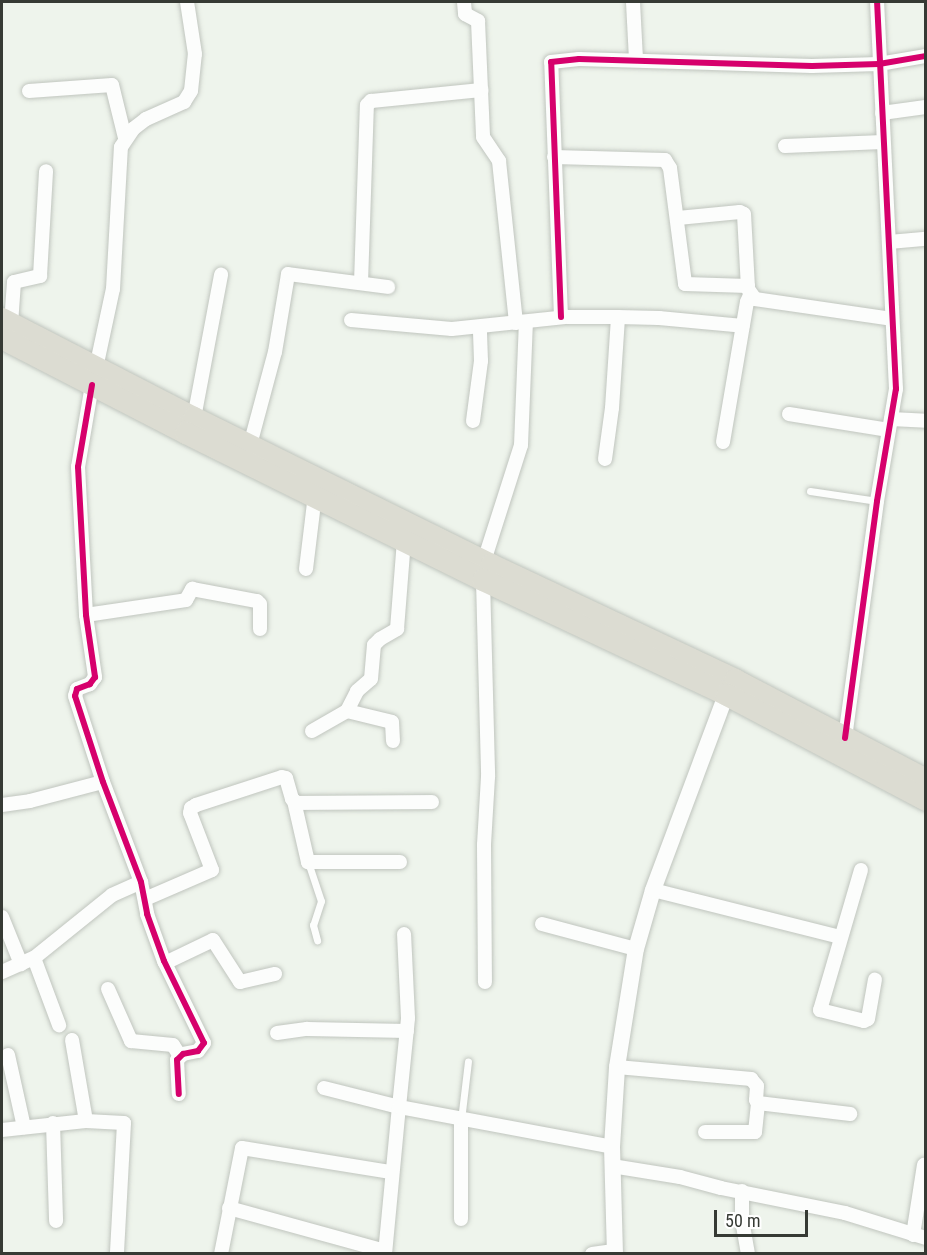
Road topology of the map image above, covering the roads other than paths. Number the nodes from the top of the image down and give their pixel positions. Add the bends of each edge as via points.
1 (187, 2) edge
2 (464, 2) edge
3 (633, 2) edge
4 (877, 2) edge
5 (926, 56) edge
6 (636, 60) junction
7 (879, 64) junction
8 (481, 90) junction
9 (29, 91) dead end
10 (926, 107) edge
11 (882, 113) junction
12 (125, 138) junction
13 (883, 142) junction
14 (784, 146) dead end
15 (555, 157) junction
16 (46, 171) dead end
17 (678, 218) junction
18 (926, 239) edge
19 (889, 242) junction
20 (221, 275) dead end
21 (361, 284) junction
22 (388, 287) dead end
23 (749, 291) junction
24 (561, 317) junction
25 (618, 317) junction
26 (892, 319) junction
27 (351, 321) dead end
28 (521, 322) junction
29 (743, 326) junction
30 (5, 327) edge
31 (480, 327) junction
32 (94, 376) junction
33 (789, 414) dead end
34 (194, 418) junction
35 (473, 421) dead end
36 (926, 421) edge
37 (890, 424) junction
38 (723, 442) dead end
39 (250, 446) junction
40 (605, 459) dead end
41 (810, 491) dead end
42 (315, 495) junction
43 (877, 501) junction
44 (404, 540) junction
45 (306, 569) dead end
46 (484, 571) junction
47 (86, 615) junction
48 (260, 629) dead end
49 (729, 687) junction
50 (347, 711) junction
51 (312, 731) dead end
52 (845, 738) junction
53 (393, 741) dead end
54 (926, 780) edge
55 (103, 782) junction
56 (926, 800) edge
57 (294, 801) junction
58 (432, 802) dead end
59 (2, 805) edge
60 (308, 862) junction
61 (400, 862) dead end
62 (861, 870) dead end
63 (141, 882) junction
64 (653, 890) junction
65 (145, 899) junction
66 (2, 917) edge
67 (542, 924) dead end
68 (404, 934) dead end
69 (840, 937) junction
70 (317, 940) dead end
71 (636, 949) junction
72 (28, 961) junction
73 (165, 963) junction
74 (2, 972) edge
75 (275, 974) dead end
76 (875, 980) dead end
77 (485, 982) dead end
78 (108, 989) dead end
79 (59, 1025) dead end
80 (407, 1031) junction
81 (277, 1033) dead end
82 (72, 1040) dead end
83 (8, 1055) dead end
84 (180, 1056) junction
85 (468, 1061) dead end
86 (617, 1067) junction
87 (324, 1088) dead end
88 (179, 1094) dead end
89 (758, 1103) junction
90 (399, 1107) junction
91 (850, 1114) dead end
92 (461, 1120) junction
93 (86, 1121) junction
94 (53, 1123) junction
95 (24, 1127) junction
96 (2, 1130) edge
97 (705, 1132) dead end
98 (612, 1148) junction
99 (612, 1166) junction
100 (924, 1166) edge
101 (391, 1172) junction
102 (742, 1191) junction
103 (229, 1208) junction
104 (461, 1220) dead end
105 (56, 1221) dead end
106 (919, 1236) edge
107 (385, 1252) edge
108 (614, 1252) edge
109 (117, 1254) edge
110 (220, 1254) edge
111 (592, 1254) edge
112 (748, 1254) edge

1 - 12 street via 195,54 191,91 184,102 146,119
2 - 8 street via 465,14 478,21
3 - 6 street
4 - 7 street
5 - 7 street
6 - 7 street via 812,66
6 - 15 street via 551,62
7 - 11 street
8 - 21 street via 371,101 367,105
8 - 28 street via 483,137 499,161
9 - 12 street via 112,85
10 - 11 street
11 - 13 street
12 - 32 street via 119,163 113,289
13 - 14 street
13 - 19 street
15 - 17 street via 665,160 670,168
15 - 24 street
16 - 30 street via 40,276 14,282
17 - 23 street via 686,284
17 - 23 street via 744,214
18 - 19 street
19 - 26 street
20 - 34 street
21 - 22 street
21 - 39 street via 288,274 275,352
23 - 26 street via 755,299
23 - 29 street
24 - 25 street
24 - 28 street
25 - 29 street
25 - 40 street
26 - 37 street via 896,389
27 - 31 street via 452,329
28 - 31 street
28 - 46 street via 521,445
29 - 38 street
30 - 32 highway
31 - 35 street via 481,361
32 - 34 highway
32 - 42 highway
32 - 47 street via 78,467
33 - 37 street
34 - 39 highway
36 - 37 street
37 - 43 street
39 - 46 highway
41 - 43 lane
42 - 44 highway
42 - 45 street
43 - 52 street
44 - 46 highway
44 - 50 street via 397,629 374,645 371,679 357,691
46 - 49 highway
46 - 77 street via 488,777 484,844
47 - 48 street via 186,600 192,589 257,601
47 - 55 street via 95,676 90,684 77,689 75,696
49 - 52 highway
49 - 56 highway
49 - 64 street
50 - 51 street
50 - 53 street via 392,722
52 - 54 highway
55 - 59 street
55 - 63 street
57 - 58 street via 318,805
57 - 60 street
57 - 65 street via 286,778 282,777 191,808 212,870
60 - 61 street
60 - 70 lane via 321,901 313,925
62 - 69 street
63 - 65 street
63 - 72 street via 112,895
64 - 69 street
64 - 71 street
65 - 73 street
66 - 72 street
67 - 71 street
68 - 80 street
69 - 76 street via 820,1010 868,1019
71 - 86 street
72 - 74 street
72 - 79 street
73 - 75 street via 213,940 240,982
73 - 84 street via 204,1043 198,1051
78 - 84 street via 131,1041 173,1045
80 - 81 street via 308,1029
80 - 90 street
82 - 93 street
83 - 95 street
84 - 88 street
85 - 92 lane
86 - 89 street via 751,1079 757,1086
86 - 98 street
87 - 90 street
89 - 91 street
89 - 97 street via 755,1132
90 - 92 street
90 - 101 street
92 - 98 street
92 - 104 street
93 - 94 street
93 - 109 street via 124,1123
94 - 95 street
94 - 105 street
95 - 96 street
98 - 99 street
99 - 102 street
99 - 108 street
100 - 106 street
101 - 103 street via 244,1147
101 - 107 street
102 - 106 street via 845,1212
102 - 112 street
103 - 107 street
103 - 110 street
108 - 111 street

